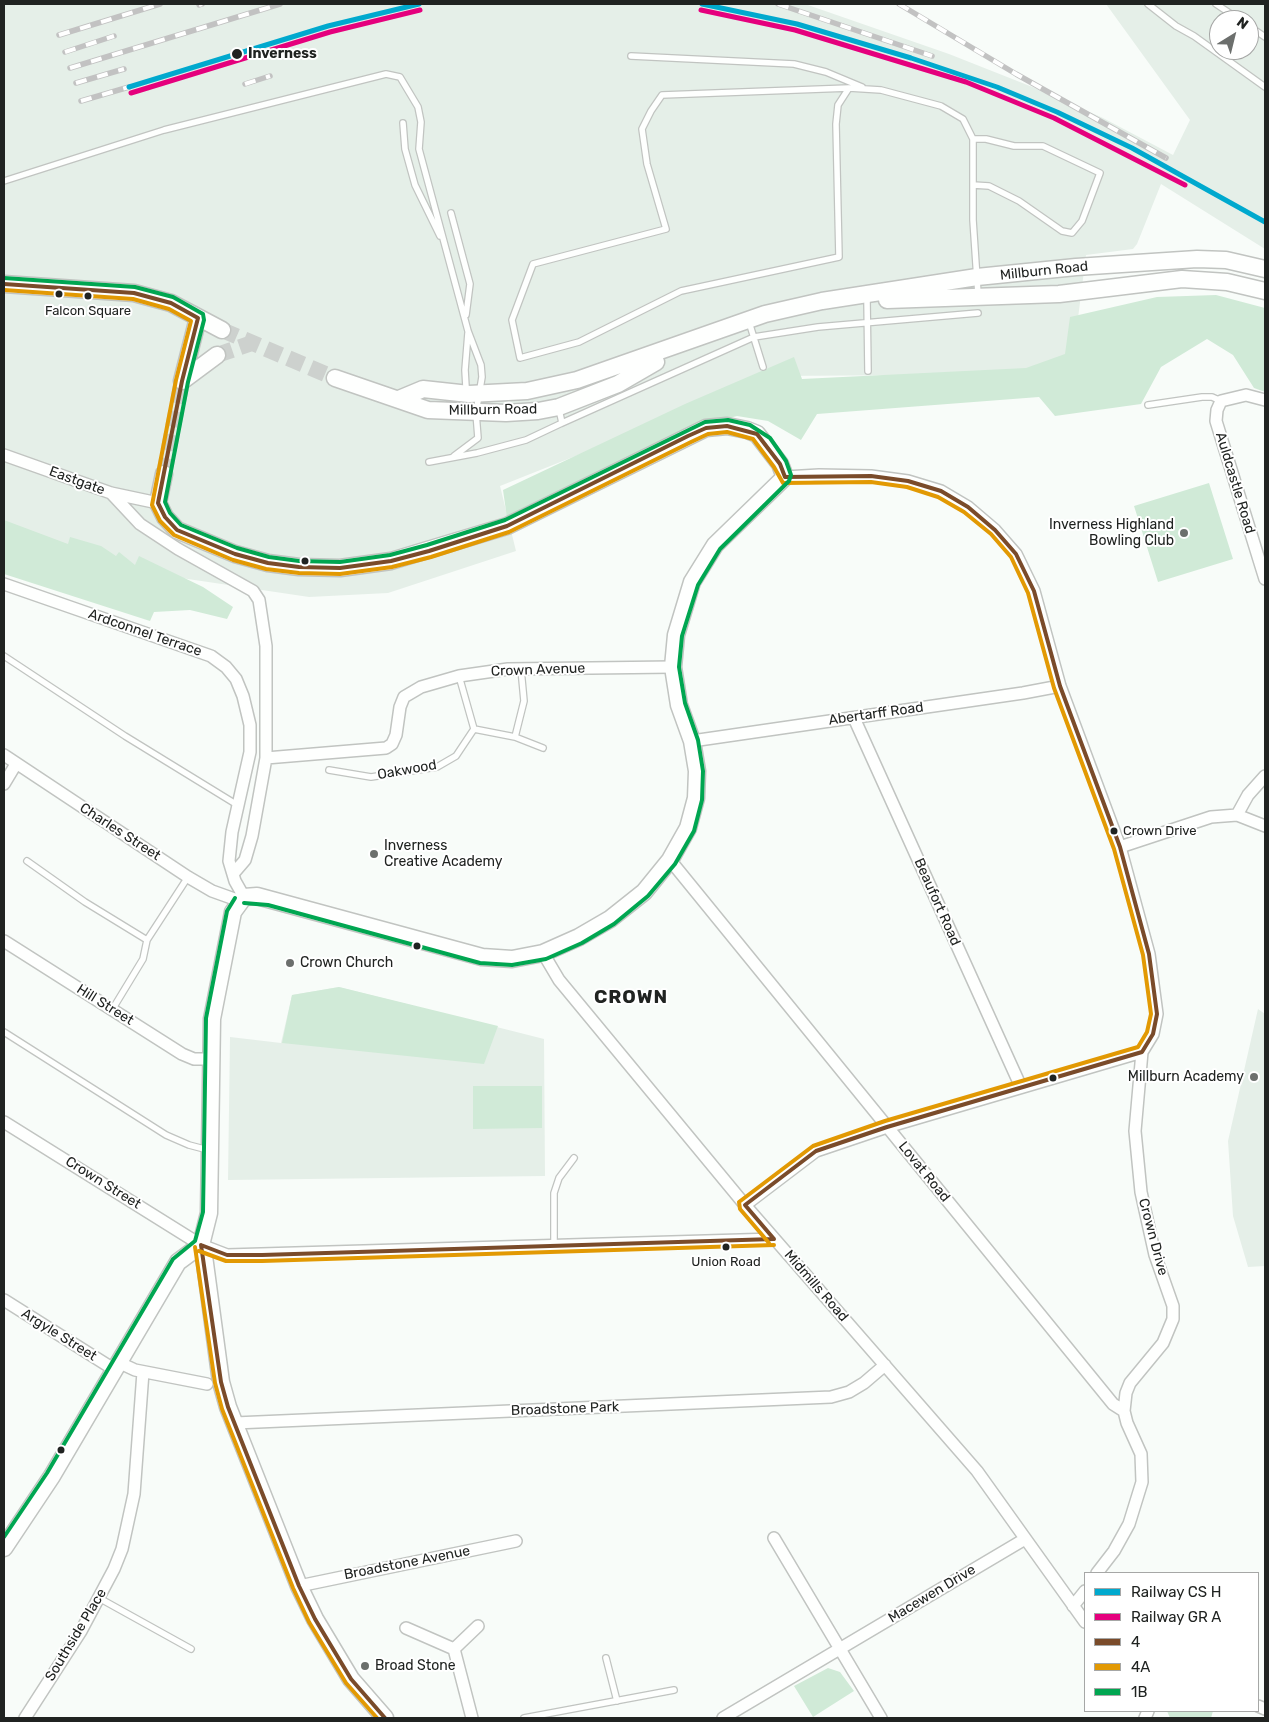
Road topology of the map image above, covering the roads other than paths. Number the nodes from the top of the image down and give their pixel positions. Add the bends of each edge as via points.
1 (1148, 4) edge
2 (631, 56) dead end
3 (1265, 87) edge
4 (849, 88) junction
5 (870, 89) junction
6 (403, 123) dead end
7 (973, 139) junction
8 (4, 181) edge
9 (973, 184) junction
10 (451, 212) dead end
11 (446, 246) junction
12 (1265, 269) edge
13 (977, 277) junction
14 (4, 284) edge
15 (1265, 290) edge
16 (867, 300) junction
17 (822, 301) junction
18 (978, 305) junction
19 (465, 317) junction
20 (198, 318) junction
21 (748, 320) junction
22 (868, 324) junction
23 (222, 330) tunnel mouth
24 (468, 330) junction
25 (754, 337) junction
26 (692, 340) junction
27 (217, 355) tunnel mouth
28 (763, 367) dead end
29 (868, 371) dead end
30 (335, 378) tunnel mouth
31 (474, 393) junction
32 (399, 399) junction
33 (1265, 400) edge
34 (1221, 401) junction
35 (1148, 405) dead end
36 (558, 406) junction
37 (476, 413) junction
38 (562, 423) junction
39 (4, 455) edge
40 (454, 456) junction
41 (429, 462) dead end
42 (164, 474) tunnel mouth
43 (785, 477) junction
44 (112, 493) junction
45 (158, 504) junction
46 (1265, 579) edge
47 (4, 584) edge
48 (4, 656) edge
49 (673, 667) junction
50 (521, 669) junction
51 (459, 676) junction
52 (1060, 686) junction
53 (854, 718) junction
54 (474, 729) junction
55 (515, 737) junction
56 (692, 741) junction
57 (543, 748) dead end
58 (4, 755) edge
59 (266, 758) junction
60 (16, 764) junction
61 (329, 770) dead end
62 (1265, 776) edge
63 (4, 784) edge
64 (239, 806) junction
65 (1237, 815) junction
66 (1265, 826) edge
67 (1120, 847) junction
68 (670, 860) junction
69 (27, 861) dead end
70 (233, 874) junction
71 (188, 877) junction
72 (242, 899) junction
73 (147, 940) junction
74 (4, 941) edge
75 (543, 953) junction
76 (112, 1010) junction
77 (4, 1032) edge
78 (1142, 1052) junction
79 (210, 1059) junction
80 (1021, 1087) junction
81 (4, 1122) edge
82 (887, 1127) junction
83 (210, 1151) junction
84 (574, 1158) dead end
85 (745, 1205) junction
86 (774, 1239) junction
87 (201, 1245) junction
88 (554, 1246) junction
89 (4, 1300) edge
90 (884, 1365) junction
91 (118, 1366) junction
92 (143, 1372) junction
93 (207, 1384) dead end
94 (1124, 1411) junction
95 (235, 1423) junction
96 (774, 1538) dead end
97 (1025, 1539) junction
98 (516, 1541) dead end
99 (4, 1548) edge
100 (1098, 1572) edge
101 (298, 1586) junction
102 (1084, 1592) edge
103 (99, 1598) junction
104 (1073, 1606) junction
105 (1084, 1621) edge
106 (478, 1626) dead end
107 (406, 1628) dead end
108 (454, 1648) junction
109 (839, 1648) junction
110 (190, 1649) dead end
111 (606, 1658) dead end
112 (674, 1690) dead end
113 (617, 1701) junction
114 (25, 1718) edge
115 (385, 1718) edge
116 (472, 1718) edge
117 (524, 1718) edge
118 (723, 1718) edge
119 (881, 1718) edge

1 - 3 lane
2 - 5 lane via 794,64
4 - 4 lane via 838,105 836,124 839,257 681,292 579,342 520,358 512,320 533,264 666,229 647,164 642,129 662,95
4 - 5 lane
5 - 7 lane via 941,106 963,119
6 - 11 lane via 405,149 415,186
7 - 9 lane
7 - 9 lane via 1014,146 1043,146 1100,173 1082,222 1072,233 1062,231 1019,201 989,186
8 - 11 lane via 164,130 386,74 400,77 418,106 421,122 419,149
9 - 13 lane
10 - 19 lane via 470,284
11 - 19 lane
12 - 13 street, Millburn Road via 1226,260 1197,259
13 - 17 street, Millburn Road
13 - 18 lane
14 - 20 street via 134,293 171,303
15 - 18 street, Millburn Road via 1227,282 1182,279
16 - 17 street, Millburn Road
16 - 18 street, Millburn Road
16 - 22 lane
17 - 21 street, Millburn Road
18 - 22 lane
19 - 24 lane
20 - 23 street
20 - 27 street via 182,381
21 - 25 lane
21 - 26 street, Millburn Road
22 - 25 lane via 818,327
22 - 29 lane
24 - 31 lane via 466,387
24 - 31 lane via 481,365 482,377
25 - 28 lane
25 - 38 lane
26 - 31 street, Millburn Road via 577,380 527,390
26 - 36 street, Millburn Road via 618,384
30 - 32 street, Millburn Road
31 - 32 street, Millburn Road via 423,389
31 - 37 lane
31 - 37 lane
32 - 37 street, Millburn Road via 428,410
33 - 34 street via 1246,395
34 - 35 lane via 1202,397
34 - 46 street, Auldcastle Road via 1216,421
36 - 37 street, Millburn Road via 538,411
36 - 38 lane
37 - 40 lane via 478,438
38 - 40 lane via 526,440
39 - 44 street, Eastgate
40 - 41 lane
42 - 45 street
43 - 45 street via 780,464 757,434 727,426 706,428 506,526 391,561 340,568 268,563 235,554 177,530
43 - 49 street via 728,530 703,561 683,606
43 - 52 street, Crown Drive via 871,476 908,481 941,491 968,507 1016,554 1034,591
44 - 45 street
44 - 59 street, Eastgate via 140,524 178,550 252,591 259,600 266,646
47 - 64 street, Ardconnel Terrace via 211,656 226,667 243,696 250,725 250,752
48 - 64 lane
49 - 50 street, Crown Avenue
49 - 56 street via 679,705
50 - 51 street, Crown Avenue
50 - 55 lane via 524,701
51 - 54 lane
51 - 59 street, Crown Avenue via 421,687 404,698 396,735 386,748
52 - 53 street, Abertarff Road
52 - 67 street, Crown Drive
53 - 56 street, Abertarff Road
53 - 80 street, Beaufort Road
54 - 55 lane
54 - 61 lane, Oakwood via 456,756 437,766 371,777
55 - 57 lane
56 - 68 street via 696,798 688,828
58 - 60 street, Charles Street
59 - 70 street via 252,836 245,860
60 - 63 street
60 - 71 street, Charles Street
62 - 65 street via 1248,795
64 - 70 street, Ardconnel Terrace via 229,860
65 - 66 street
65 - 67 street via 1212,818
67 - 78 street, Crown Drive via 1149,954 1157,1014 1153,1034
68 - 75 street via 644,892 610,919
68 - 82 street, Lovat Road
69 - 73 lane
70 - 72 street, Ardconnel Terrace
71 - 72 street, Charles Street via 212,891
71 - 73 lane
72 - 75 street via 269,899 482,957 512,959
72 - 79 street via 233,912 218,984
73 - 76 lane via 143,959
74 - 76 street, Hill Street
75 - 85 street, Midmills Road via 559,980
76 - 79 street, Hill Street via 182,1054 194,1060
77 - 83 lane via 166,1135
78 - 80 street
78 - 94 street, Crown Drive via 1135,1114 1139,1176 1155,1255 1173,1318 1163,1342 1130,1383
79 - 83 street
80 - 82 street
81 - 87 street, Crown Street
82 - 85 street via 816,1151
82 - 94 street, Lovat Road via 1113,1404
83 - 87 street via 209,1213
84 - 88 lane via 559,1178 554,1193
85 - 86 street, Midmills Road
86 - 88 street
86 - 90 street, Midmills Road
87 - 88 street via 227,1255
87 - 91 street via 178,1262
87 - 95 street via 221,1382
89 - 91 street, Argyle Street
90 - 95 street, Broadstone Park via 850,1392 831,1397
90 - 97 street, Midmills Road via 976,1471
91 - 92 street, Argyle Street
91 - 99 street
92 - 93 street, Argyle Street
92 - 103 street, Southside Place via 130,1522 114,1569
94 - 100 street via 1142,1454 1142,1482 1129,1524
95 - 101 street
96 - 109 street
97 - 104 street, Midmills Road
97 - 109 street, Macewen Drive
98 - 101 street, Broadstone Avenue
101 - 115 street via 350,1679
102 - 104 street
103 - 110 lane
103 - 114 street, Southside Place via 82,1631
104 - 105 street, Midmills Road
106 - 108 street
107 - 108 street
108 - 116 street
109 - 118 street, Macewen Drive
109 - 119 street
111 - 113 lane
112 - 113 lane
113 - 117 lane

